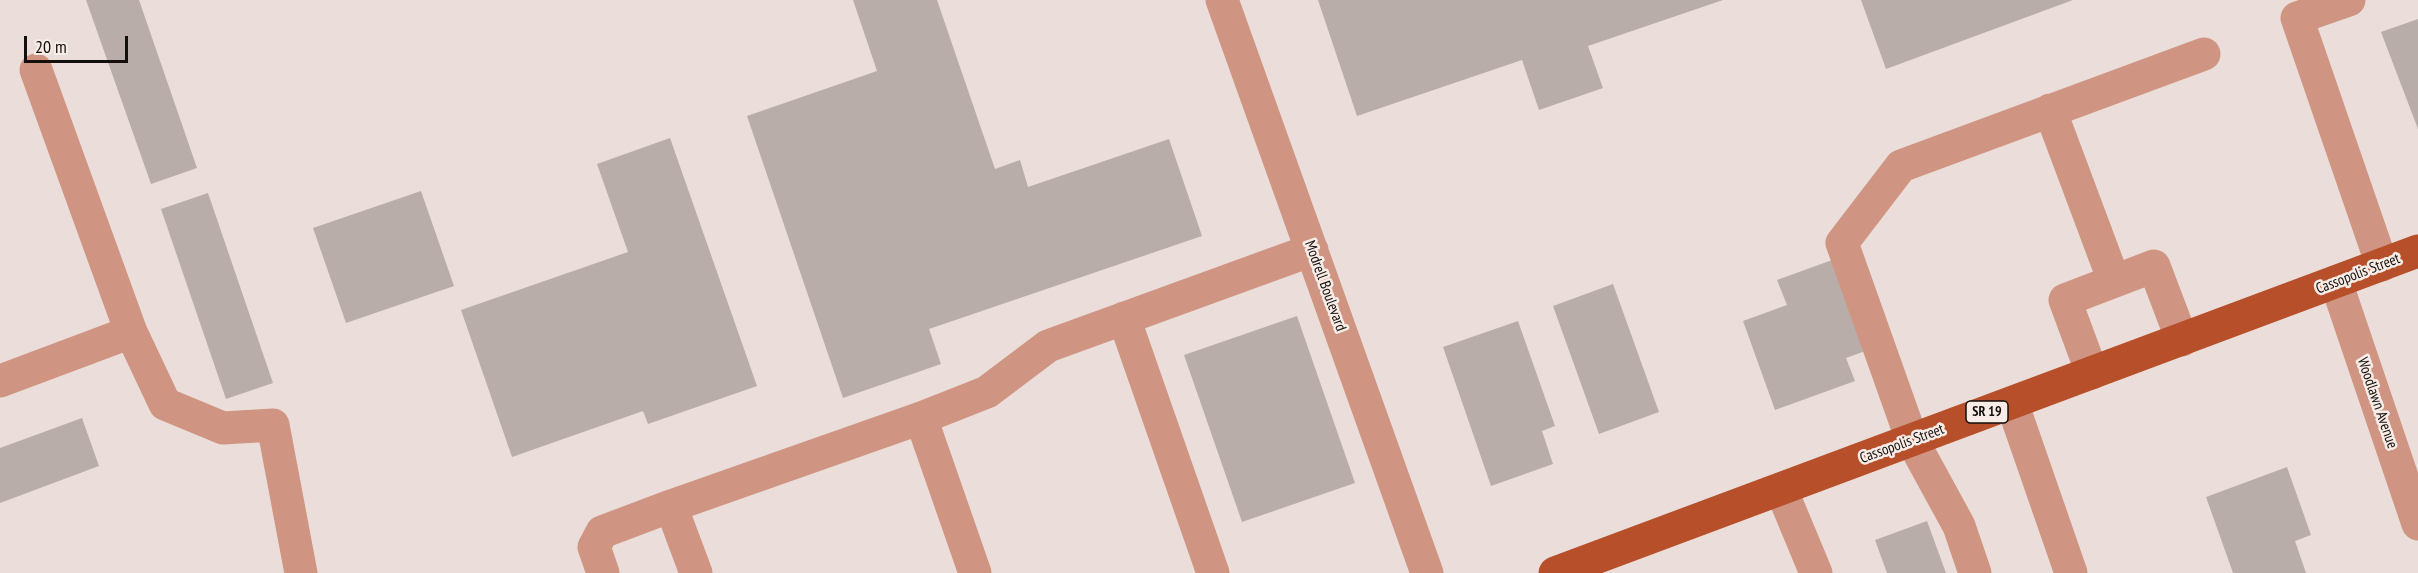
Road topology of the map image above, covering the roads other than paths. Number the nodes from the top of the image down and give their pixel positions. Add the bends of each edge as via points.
1 (1222, 0) edge
2 (2349, 0) edge
3 (2204, 54) dead end
4 (36, 70) dead end
5 (2050, 110) junction
6 (1312, 250) junction
7 (2418, 251) edge
8 (2382, 265) junction
9 (2114, 281) junction
10 (2336, 282) junction
11 (1124, 318) junction
12 (131, 332) junction
13 (2182, 340) junction
14 (2092, 373) junction
15 (0, 381) edge
16 (2012, 403) junction
17 (921, 418) junction
18 (1912, 440) junction
19 (1781, 489) junction
20 (671, 506) junction
21 (2416, 514) edge
22 (301, 573) edge
23 (603, 573) edge
24 (696, 573) edge
25 (975, 573) edge
26 (1213, 573) edge
27 (1427, 573) edge
28 (1555, 573) edge
29 (1816, 573) edge
30 (1975, 573) edge
31 (2071, 573) edge

1 - 6 street, Modrell Boulevard
2 - 8 street via 2297,18
3 - 5 street
4 - 12 street
5 - 9 street
5 - 18 street via 1901,166 1842,243
6 - 11 street
6 - 27 street, Modrell Boulevard
7 - 8 main road, Cassopolis Street / SR 19
8 - 10 main road, Cassopolis Street / SR 19
9 - 13 street via 2154,266
9 - 14 street via 2065,300
10 - 13 main road, Cassopolis Street / SR 19
10 - 21 street, Woodlawn Avenue
11 - 17 street via 1048,346 987,392
11 - 26 street
12 - 15 street
12 - 22 street via 165,404 223,428 273,425
13 - 14 main road, Cassopolis Street / SR 19
14 - 16 main road, Cassopolis Street / SR 19
16 - 18 main road, Cassopolis Street / SR 19
16 - 31 street
17 - 20 street
17 - 25 street
18 - 19 main road, Cassopolis Street / SR 19
18 - 30 street via 1959,526
19 - 28 main road, Cassopolis Street / SR 19
19 - 29 street
20 - 23 street via 602,532 594,547
20 - 24 street

